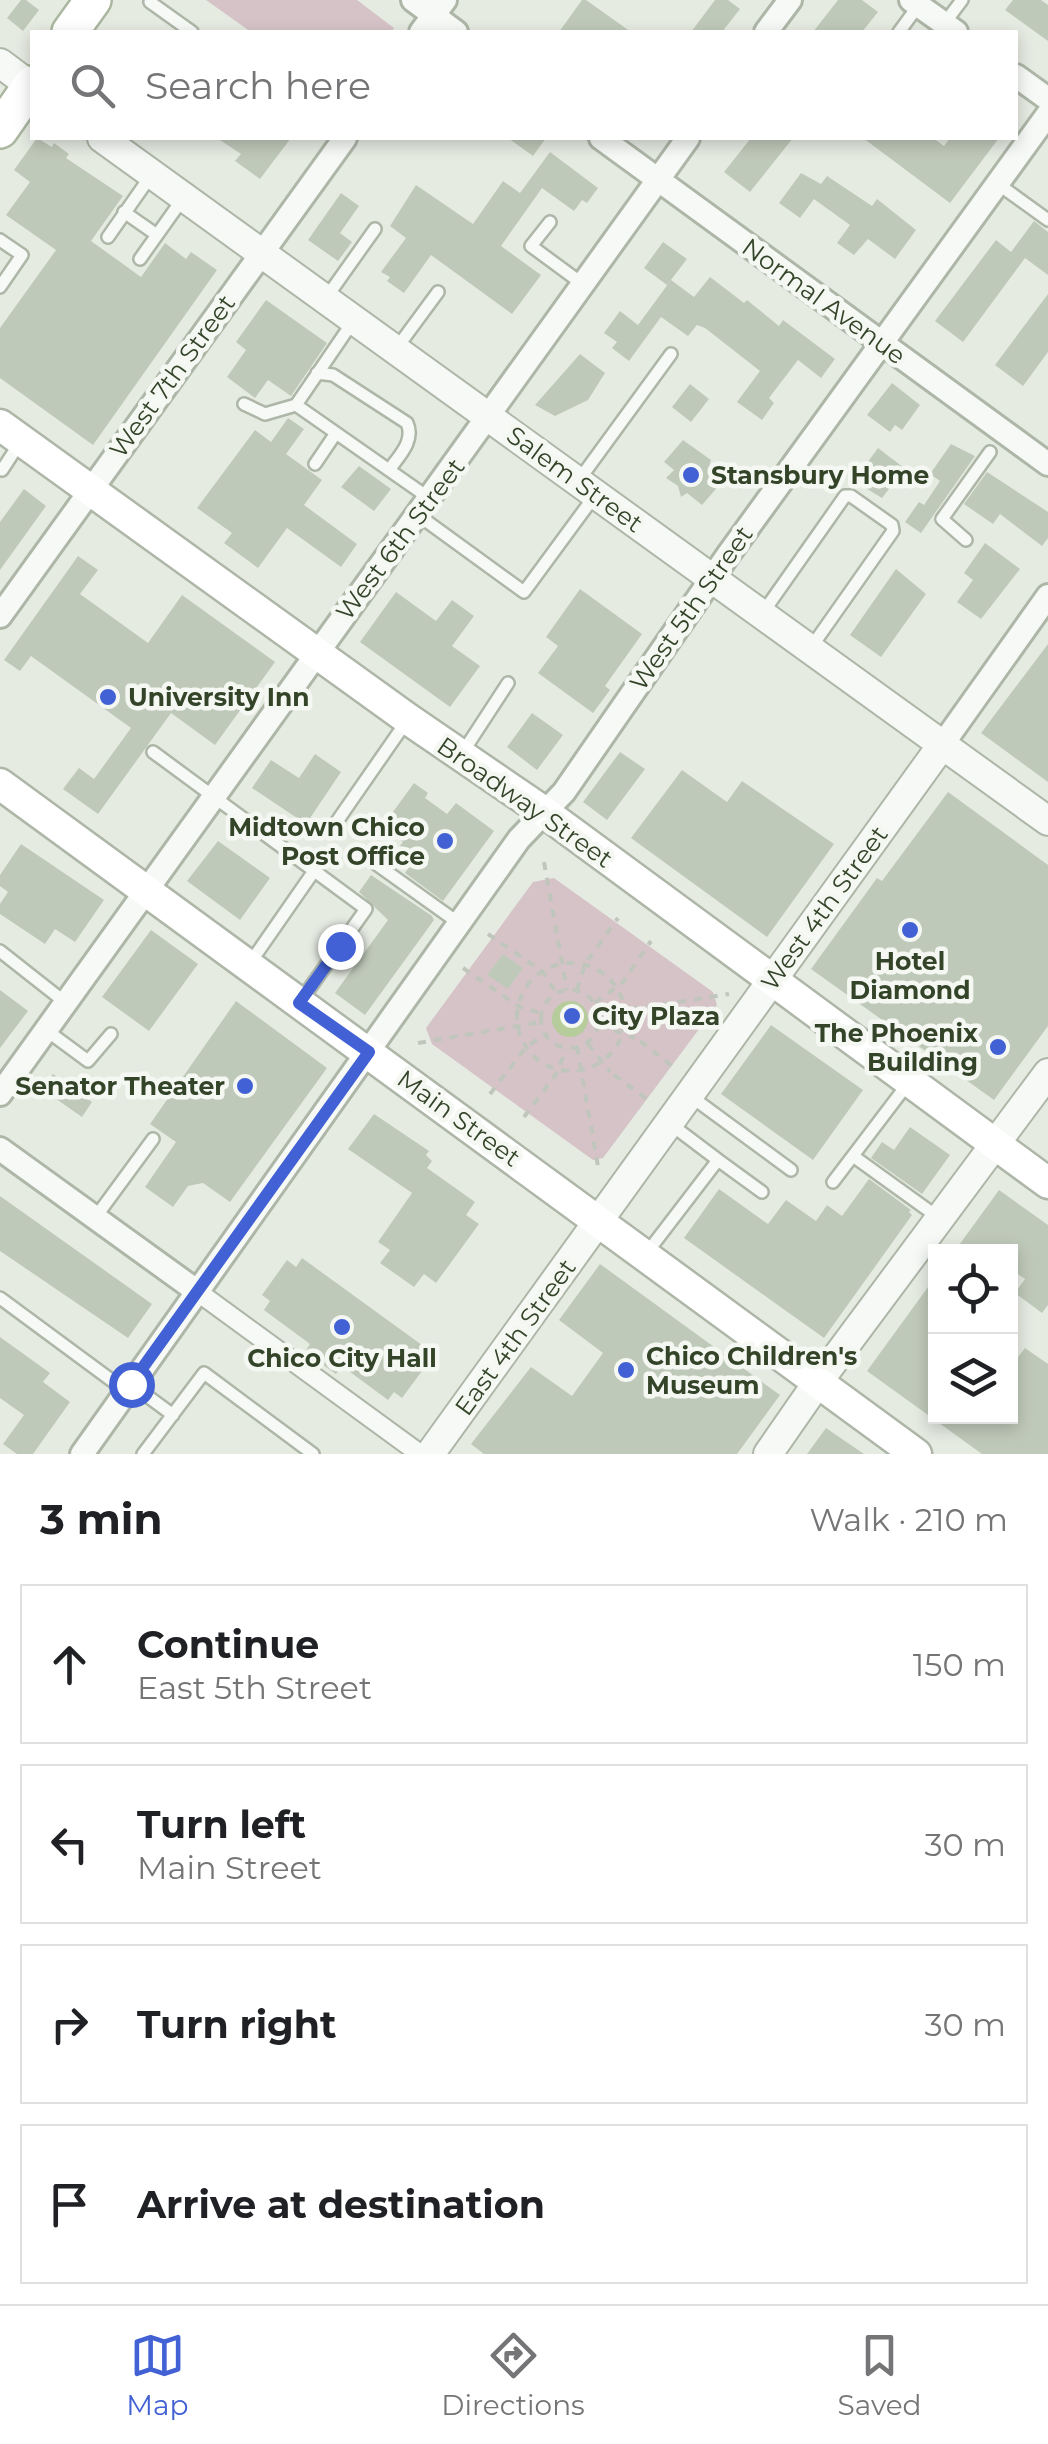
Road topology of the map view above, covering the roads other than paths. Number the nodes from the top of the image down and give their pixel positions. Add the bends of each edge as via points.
1 (93, 0) edge
2 (413, 0) edge
3 (790, 0) edge
4 (962, 0) edge
5 (150, 2) dead end
6 (914, 3) edge
7 (433, 16) edge
8 (950, 28) edge
9 (71, 30) edge
10 (189, 30) edge
11 (768, 30) edge
12 (900, 30) edge
13 (0, 63) edge
14 (1018, 77) edge
15 (30, 85) edge
16 (30, 89) edge
17 (1048, 99) edge
18 (1048, 114) edge
19 (0, 130) edge
20 (105, 140) edge
21 (340, 140) edge
22 (604, 140) edge
23 (687, 140) edge
24 (152, 174) junction
25 (658, 179) junction
26 (998, 184) junction
27 (184, 197) junction
28 (124, 212) junction
29 (1048, 220) edge
30 (550, 222) dead end
31 (375, 228) dead end
32 (158, 234) junction
33 (108, 237) dead end
34 (0, 240) edge
35 (262, 253) junction
36 (140, 259) dead end
37 (584, 285) junction
38 (0, 287) edge
39 (438, 292) dead end
40 (325, 299) junction
41 (354, 320) junction
42 (882, 343) junction
43 (396, 350) junction
44 (671, 354) dead end
45 (317, 373) junction
46 (244, 404) dead end
47 (296, 405) junction
48 (490, 418) junction
49 (10, 433) edge
50 (336, 433) junction
51 (990, 452) dead end
52 (315, 464) dead end
53 (1048, 464) edge
54 (2, 470) edge
55 (389, 470) junction
56 (586, 488) junction
57 (90, 490) junction
58 (424, 507) junction
59 (966, 540) dead end
60 (712, 578) junction
61 (1048, 596) edge
62 (762, 614) junction
63 (0, 616) edge
64 (810, 649) junction
65 (317, 651) junction
66 (508, 683) dead end
67 (408, 719) junction
68 (942, 745) junction
69 (153, 752) dead end
70 (460, 755) junction
71 (0, 784) edge
72 (214, 797) junction
73 (544, 812) junction
74 (1048, 821) edge
75 (331, 830) dead end
76 (358, 851) dead end
77 (314, 870) junction
78 (146, 892) junction
79 (460, 924) junction
80 (0, 951) edge
81 (248, 966) junction
82 (770, 981) junction
83 (66, 1003) junction
84 (299, 1003) junction
85 (46, 1030) junction
86 (111, 1034) dead end
87 (369, 1052) junction
88 (1048, 1074) edge
89 (909, 1082) junction
90 (0, 1094) edge
91 (689, 1095) junction
92 (660, 1112) junction
93 (153, 1139) dead end
94 (996, 1145) junction
95 (0, 1150) edge
96 (853, 1156) junction
97 (718, 1160) junction
98 (791, 1170) dead end
99 (834, 1182) dead end
100 (1048, 1183) edge
101 (762, 1192) dead end
102 (95, 1218) junction
103 (940, 1219) junction
104 (599, 1220) junction
105 (646, 1254) junction
106 (198, 1292) junction
107 (0, 1298) edge
108 (818, 1382) junction
109 (129, 1388) junction
110 (173, 1415) junction
111 (82, 1454) edge
112 (144, 1454) edge
113 (313, 1454) edge
114 (420, 1454) edge
115 (430, 1454) edge
116 (768, 1454) edge
117 (916, 1454) edge

1 - 9 main road
2 - 7 street
3 - 11 street
4 - 8 lane
5 - 10 lane
6 - 8 street
6 - 12 lane
13 - 15 street
14 - 17 street
16 - 19 main road
18 - 26 street, West 5th Street
20 - 24 street, Salem Street
21 - 35 street, West 7th Street
22 - 25 street, Normal Avenue
23 - 25 street, West 6th Street
24 - 27 street, Salem Street
24 - 28 lane
25 - 37 street, West 6th Street
25 - 42 street, Normal Avenue
26 - 29 lane
26 - 42 street, West 5th Street
27 - 32 lane
27 - 35 street, Salem Street
28 - 32 lane
28 - 33 lane
30 - 37 lane via 532,246
31 - 40 lane
32 - 36 lane
34 - 38 lane via 22,255
35 - 40 street, Salem Street
35 - 57 street, West 7th Street
37 - 48 street, West 6th Street
39 - 43 lane
40 - 41 street, Salem Street
41 - 43 street, Salem Street
41 - 45 lane
42 - 53 street, Normal Avenue
42 - 60 street, West 5th Street
43 - 48 street, Salem Street
44 - 56 lane
45 - 47 lane
45 - 55 lane via 333,375 407,424 407,444
46 - 47 lane via 266,414
47 - 50 lane
48 - 56 street, Salem Street
48 - 58 street, West 6th Street
49 - 54 lane
49 - 57 main road, Broadway Street
50 - 52 lane
50 - 55 lane
51 - 59 lane via 942,519
55 - 58 lane
56 - 58 lane via 524,592
56 - 60 street, Salem Street
57 - 63 street, West 7th Street
57 - 65 main road, Broadway Street
58 - 65 street, West 6th Street
60 - 62 street, Salem Street
60 - 73 street, West 5th Street
61 - 68 street, West 4th Street
62 - 64 street, Salem Street
62 - 64 lane via 845,496 892,525
64 - 68 street, Salem Street
65 - 67 main road, Broadway Street
65 - 72 street, West 6th Street
66 - 70 lane
67 - 70 main road, Broadway Street
67 - 75 lane
68 - 74 street, Salem Street
68 - 82 street, West 4th Street
69 - 72 lane
70 - 73 main road, Broadway Street
71 - 78 main road, Main Street
72 - 77 lane
72 - 78 street, West 6th Street
73 - 79 street, West 5th Street
73 - 82 main road, Broadway Street
76 - 79 lane
77 - 81 lane
77 - 84 lane via 366,909
78 - 81 main road, Main Street
78 - 83 street, West 6th Street
79 - 87 street, West 5th Street
80 - 83 lane
81 - 84 main road, Main Street
82 - 89 main road, Broadway Street
82 - 91 street, West 4th Street
83 - 85 street, West 6th Street
84 - 87 main road, Main Street
85 - 86 lane via 88,1061
85 - 90 street, West 6th Street
87 - 104 main road, Main Street
87 - 106 street, West 5th Street
88 - 94 street
89 - 94 main road, Broadway Street
89 - 96 lane
91 - 92 street, West 4th Street
91 - 98 lane
92 - 97 lane
92 - 104 street, West 4th Street
93 - 102 lane
94 - 100 main road, Broadway Street
94 - 103 street
95 - 102 street
96 - 99 lane
96 - 103 lane
97 - 101 lane
97 - 105 lane
102 - 106 street
103 - 108 street
104 - 105 main road, Main Street
104 - 115 street, East 4th Street
105 - 108 main road, Main Street
106 - 109 street, West 5th Street
106 - 114 street
107 - 109 lane
108 - 116 street
108 - 117 main road, Main Street
109 - 110 lane
109 - 111 street, West 5th Street
110 - 112 lane
110 - 113 lane via 204,1373

